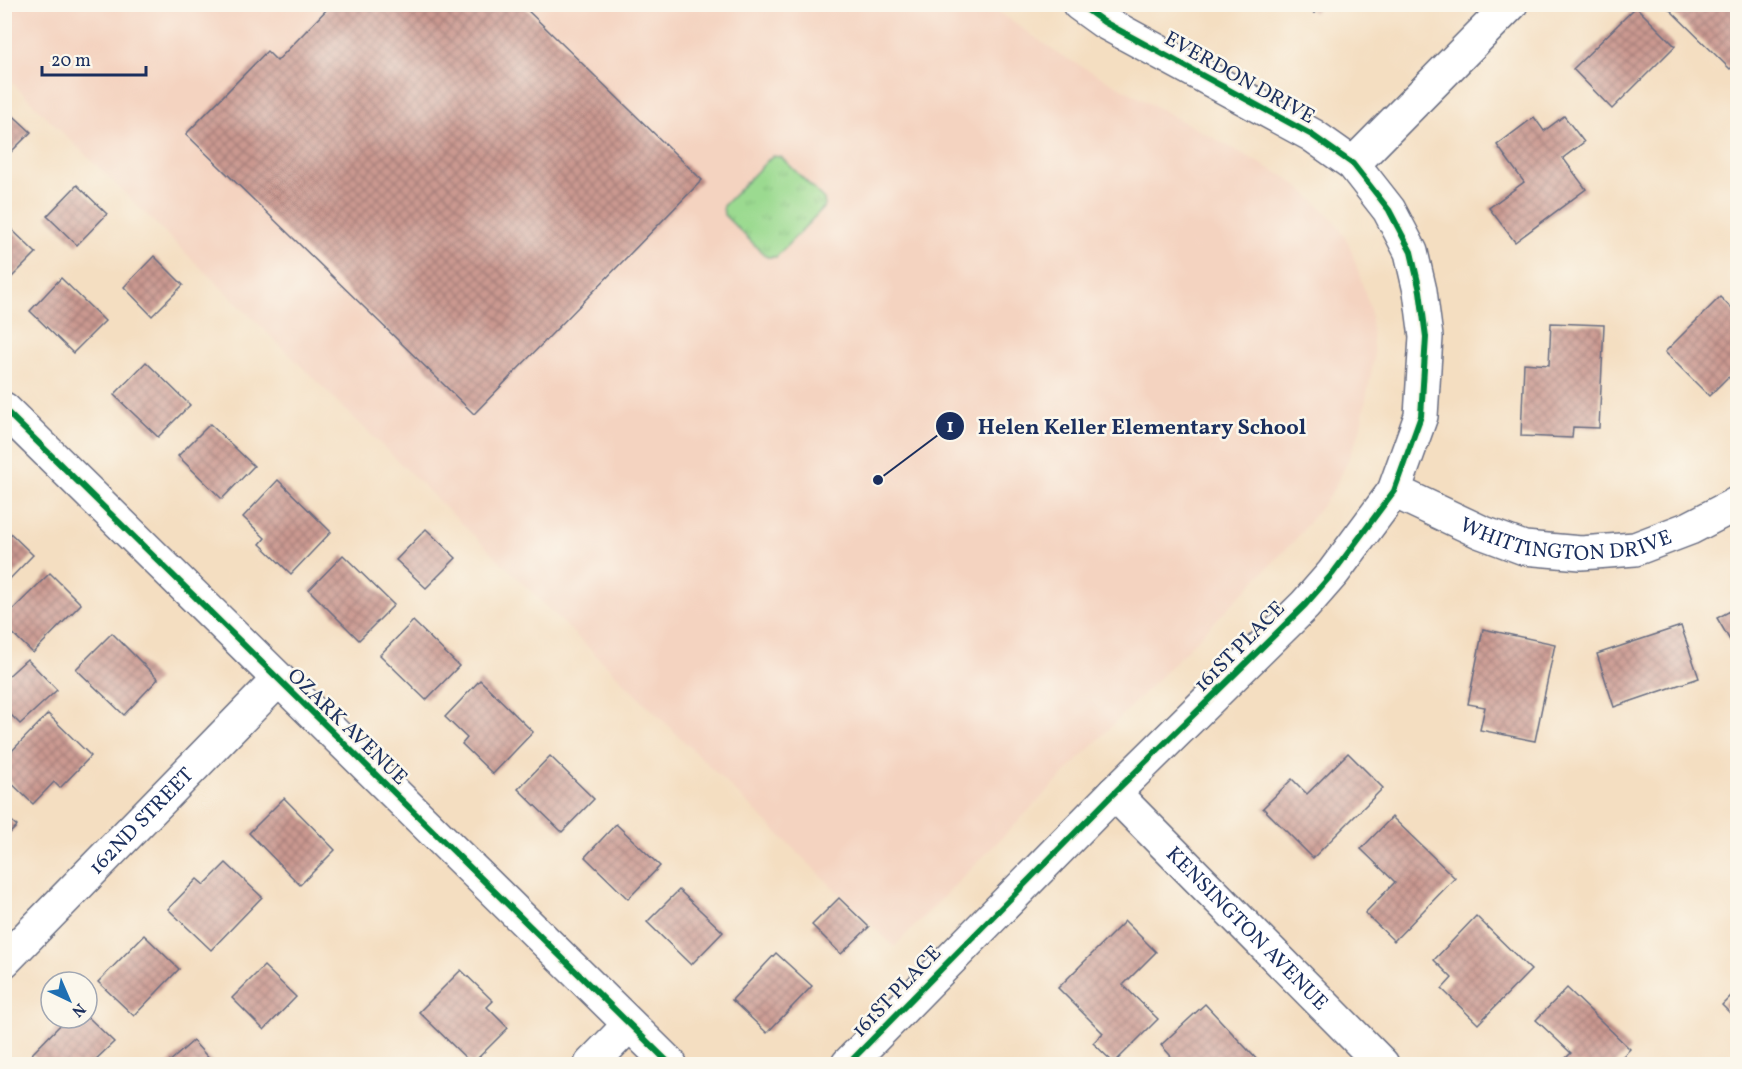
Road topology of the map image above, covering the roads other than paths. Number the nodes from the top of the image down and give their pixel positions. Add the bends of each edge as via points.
1 (1079, 4) edge
2 (1511, 4) edge
3 (1353, 164) junction
4 (4, 409) edge
5 (1394, 491) junction
6 (1737, 503) edge
7 (278, 680) junction
8 (1114, 793) junction
9 (4, 961) edge
10 (629, 1025) junction
11 (591, 1065) edge
12 (670, 1065) edge
13 (848, 1065) edge
14 (1382, 1065) edge

1 - 3 street, EVERDON DRIVE via 1312,135
2 - 3 street
3 - 5 street, 161ST PLACE via 1389,210 1411,252 1426,337 1421,416
4 - 7 street, OZARK AVENUE
5 - 6 street, WHITTINGTON DRIVE via 1524,548 1581,553 1635,549 1690,528
5 - 8 street, 161ST PLACE via 1334,573 1305,605
7 - 9 street, 162ND STREET
7 - 10 street, OZARK AVENUE
8 - 13 street, 161ST PLACE
8 - 14 street, KENSINGTON AVENUE
10 - 11 street
10 - 12 street, OZARK AVENUE

